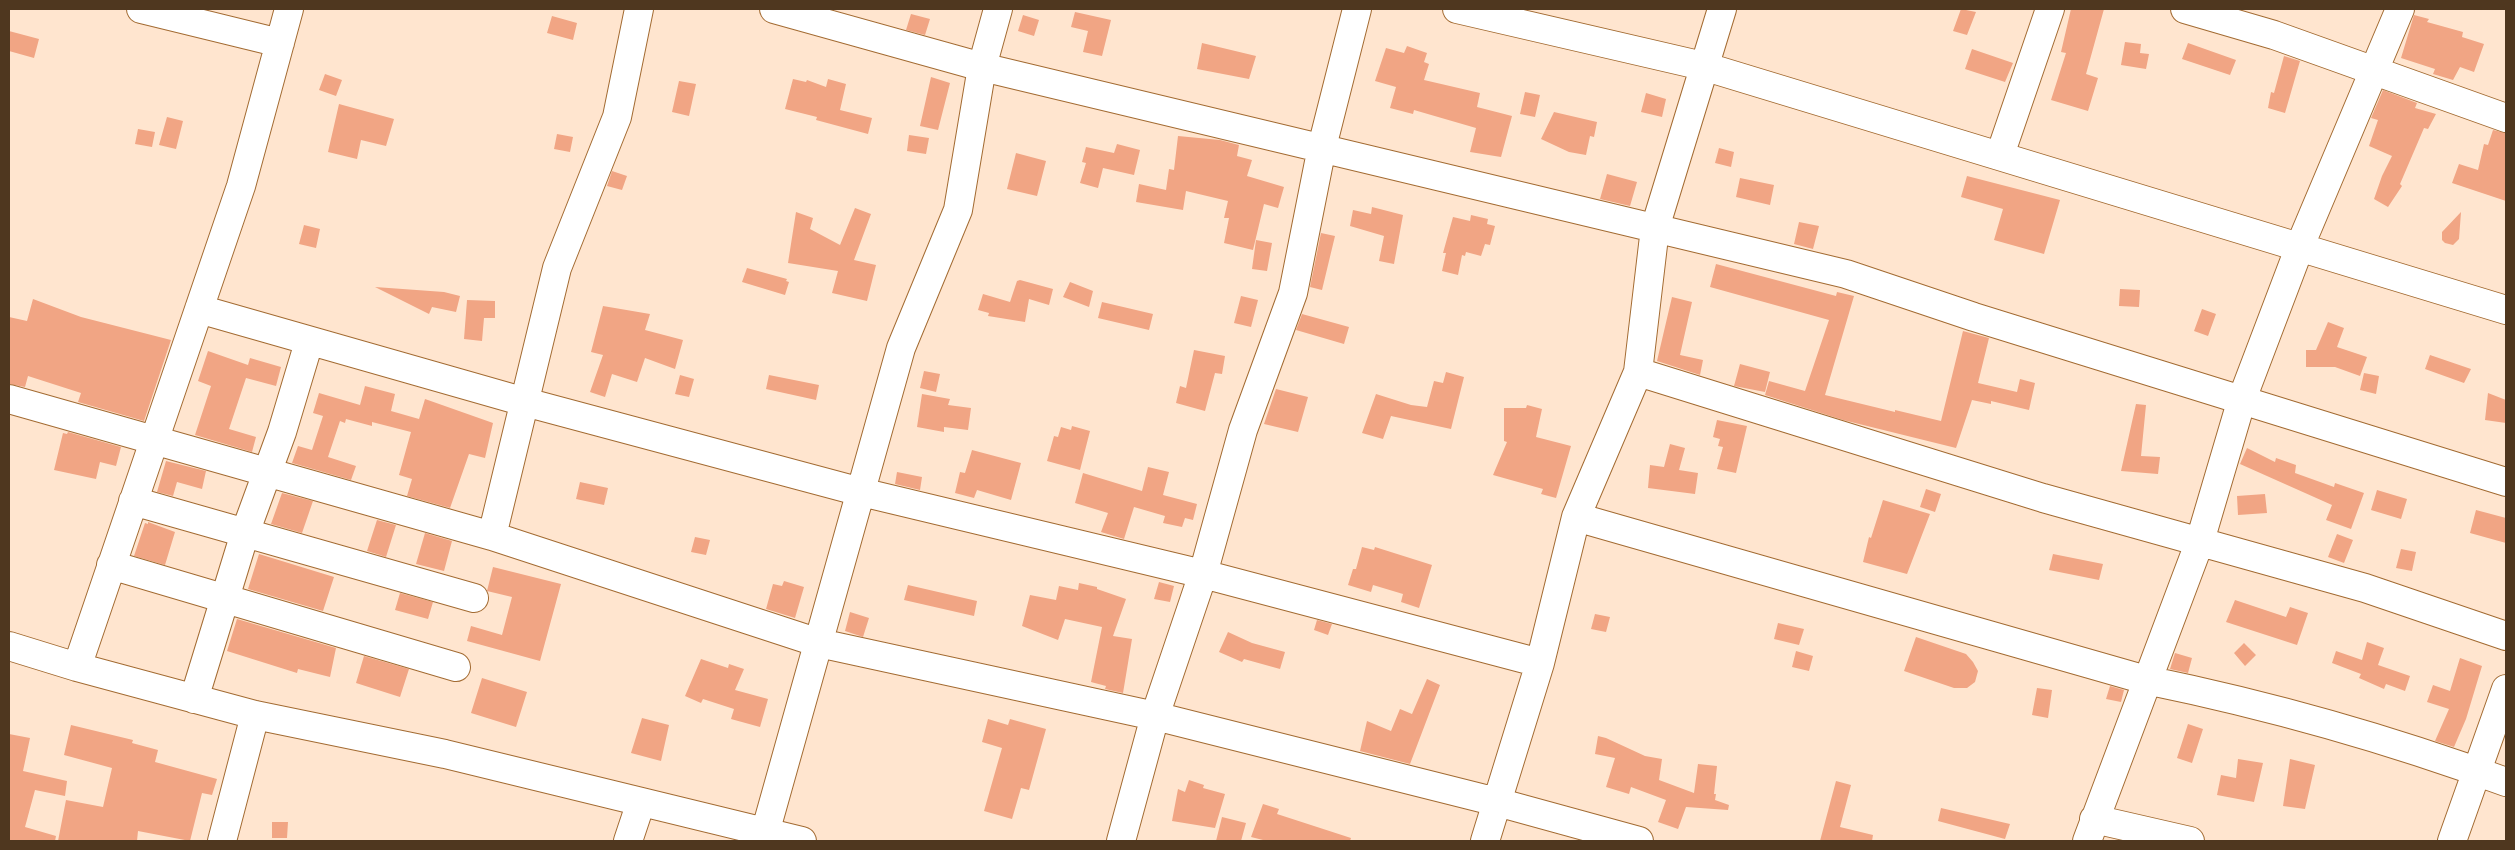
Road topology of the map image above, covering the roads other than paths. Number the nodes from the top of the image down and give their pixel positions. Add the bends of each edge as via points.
1 (142, 9) edge
2 (289, 9) edge
3 (639, 9) edge
4 (774, 9) edge
5 (998, 9) edge
6 (1358, 9) edge
7 (1457, 9) edge
8 (1722, 9) edge
9 (2050, 9) edge
10 (2186, 9) edge
11 (2400, 9) edge
12 (280, 43) junction
13 (1703, 66) junction
14 (982, 67) junction
15 (2374, 71) junction
16 (2506, 118) edge
17 (1322, 147) junction
18 (2000, 155) junction
19 (1655, 228) junction
20 (199, 309) junction
21 (2506, 310) edge
22 (309, 342) junction
23 (1638, 372) junction
24 (9, 399) edge
25 (2242, 399) junction
26 (525, 402) junction
27 (154, 439) junction
28 (267, 472) junction
29 (2506, 482) edge
30 (861, 492) junction
31 (133, 502) junction
32 (1576, 517) junction
33 (245, 533) junction
34 (492, 536) junction
35 (2200, 541) junction
36 (112, 565) junction
37 (1203, 574) junction
38 (474, 598) dead end
39 (225, 599) junction
40 (2506, 636) edge
41 (819, 643) junction
42 (9, 646) edge
43 (1540, 663) junction
44 (78, 667) junction
45 (456, 667) dead end
46 (2146, 680) junction
47 (2506, 689) edge
48 (194, 699) junction
49 (255, 715) junction
50 (1155, 716) junction
51 (2476, 771) junction
52 (2506, 782) edge
53 (641, 802) junction
54 (1497, 802) junction
55 (2091, 830) edge
56 (765, 833) junction
57 (222, 841) edge
58 (628, 841) edge
59 (802, 841) edge
60 (1121, 841) edge
61 (1486, 841) edge
62 (1639, 841) edge
63 (2190, 841) edge
64 (2452, 841) edge

1 - 12 street
2 - 12 street
3 - 26 street via 617,117 557,268
4 - 14 street
5 - 14 street
6 - 17 street
7 - 13 street
8 - 13 street
9 - 18 street
10 - 15 street via 2274,35
11 - 15 street
12 - 20 street via 240,186
13 - 18 street
13 - 19 street
14 - 17 street
14 - 30 street via 958,210 901,348
15 - 16 street
15 - 25 street via 2302,241
17 - 19 street
17 - 37 street via 1294,294 1243,430
18 - 21 street
19 - 23 street
19 - 25 street via 1846,274
20 - 22 street
20 - 27 street
22 - 26 street
22 - 28 street
23 - 32 street
23 - 35 street via 2043,498
24 - 27 street
25 - 29 street
25 - 35 street
26 - 30 street
26 - 34 street
27 - 28 street
27 - 31 street
28 - 33 street
28 - 34 street
30 - 37 street
30 - 41 street
31 - 33 street
31 - 36 street
32 - 43 street
32 - 46 street
33 - 38 street
33 - 39 street
34 - 41 street
35 - 40 street via 2364,588
35 - 46 street
36 - 39 street
36 - 44 street
37 - 43 street
37 - 50 street
39 - 45 street
39 - 48 street
41 - 50 street
41 - 56 street
42 - 44 street
43 - 54 street
44 - 48 street
46 - 51 street via 2219,695 2375,738
46 - 55 street
47 - 51 street
48 - 49 street
49 - 53 street via 444,754
49 - 57 street
50 - 54 street
50 - 60 street
51 - 52 street
51 - 64 street
53 - 56 street
53 - 58 street
54 - 61 street
54 - 62 street
55 - 63 street
56 - 59 street

